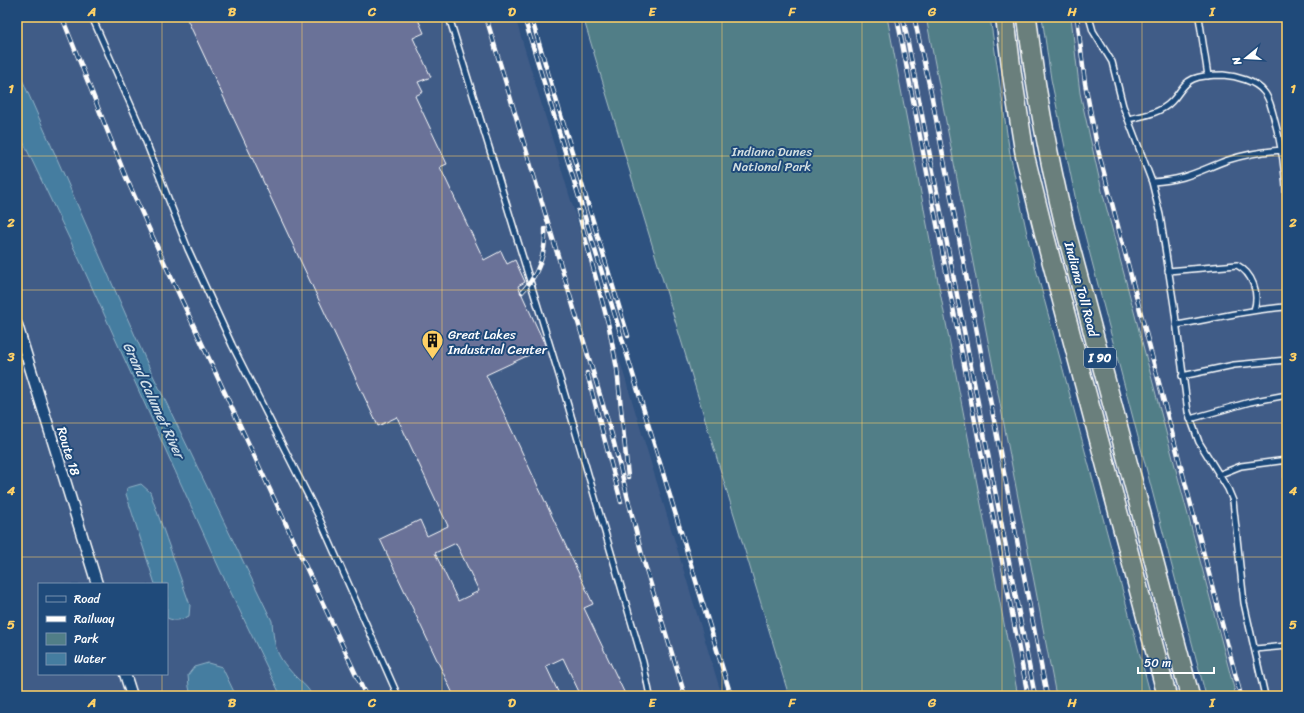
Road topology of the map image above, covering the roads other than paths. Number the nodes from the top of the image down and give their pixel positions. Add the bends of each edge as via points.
1 (92, 17) edge
2 (448, 17) edge
3 (1004, 17) edge
4 (1027, 17) edge
5 (1089, 17) edge
6 (1199, 17) edge
7 (1208, 76) junction
8 (1128, 119) junction
9 (1283, 150) junction
10 (1152, 182) junction
11 (1287, 205) edge
12 (1065, 271) junction
13 (1168, 271) junction
14 (1287, 307) edge
15 (1254, 310) junction
16 (17, 325) edge
17 (1176, 325) junction
18 (1287, 360) edge
19 (1182, 376) junction
20 (1287, 395) edge
21 (1190, 419) junction
22 (1287, 449) edge
23 (1287, 460) edge
24 (1218, 475) junction
25 (1287, 479) edge
26 (97, 583) edge
27 (1287, 646) edge
28 (1254, 649) junction
29 (125, 675) edge
30 (132, 696) edge
31 (398, 696) edge
32 (650, 696) edge
33 (1167, 696) edge
34 (1190, 696) edge
35 (1265, 696) edge

1 - 31 lane via 137,118 188,249 232,345 317,513
2 - 32 lane via 562,385
3 - 12 highway, Indiana Toll Road / I 90 via 1025,156
4 - 12 highway, Indiana Toll Road / I 90 via 1033,72
5 - 8 lane via 1093,31 1112,62
6 - 7 lane
7 - 8 lane via 1194,78 1185,83 1173,100 1157,112
7 - 9 lane via 1230,75 1250,81 1262,89 1271,107
8 - 10 lane
9 - 10 lane via 1241,156 1190,177
9 - 11 lane
10 - 13 lane via 1160,215
12 - 33 highway, Indiana Toll Road / I 90
12 - 34 highway, Indiana Toll Road / I 90
13 - 15 lane via 1236,265 1246,270 1251,277 1256,297
13 - 17 lane
14 - 15 lane
15 - 17 lane
16 - 26 street, Route 18
17 - 19 lane
18 - 19 lane via 1234,365
19 - 21 lane
20 - 21 lane via 1250,402
21 - 24 lane via 1199,442
22 - 23 lane
23 - 24 lane via 1247,464
23 - 25 lane
24 - 28 lane via 1228,489 1232,501 1244,603
27 - 28 lane
28 - 35 lane
29 - 30 street

